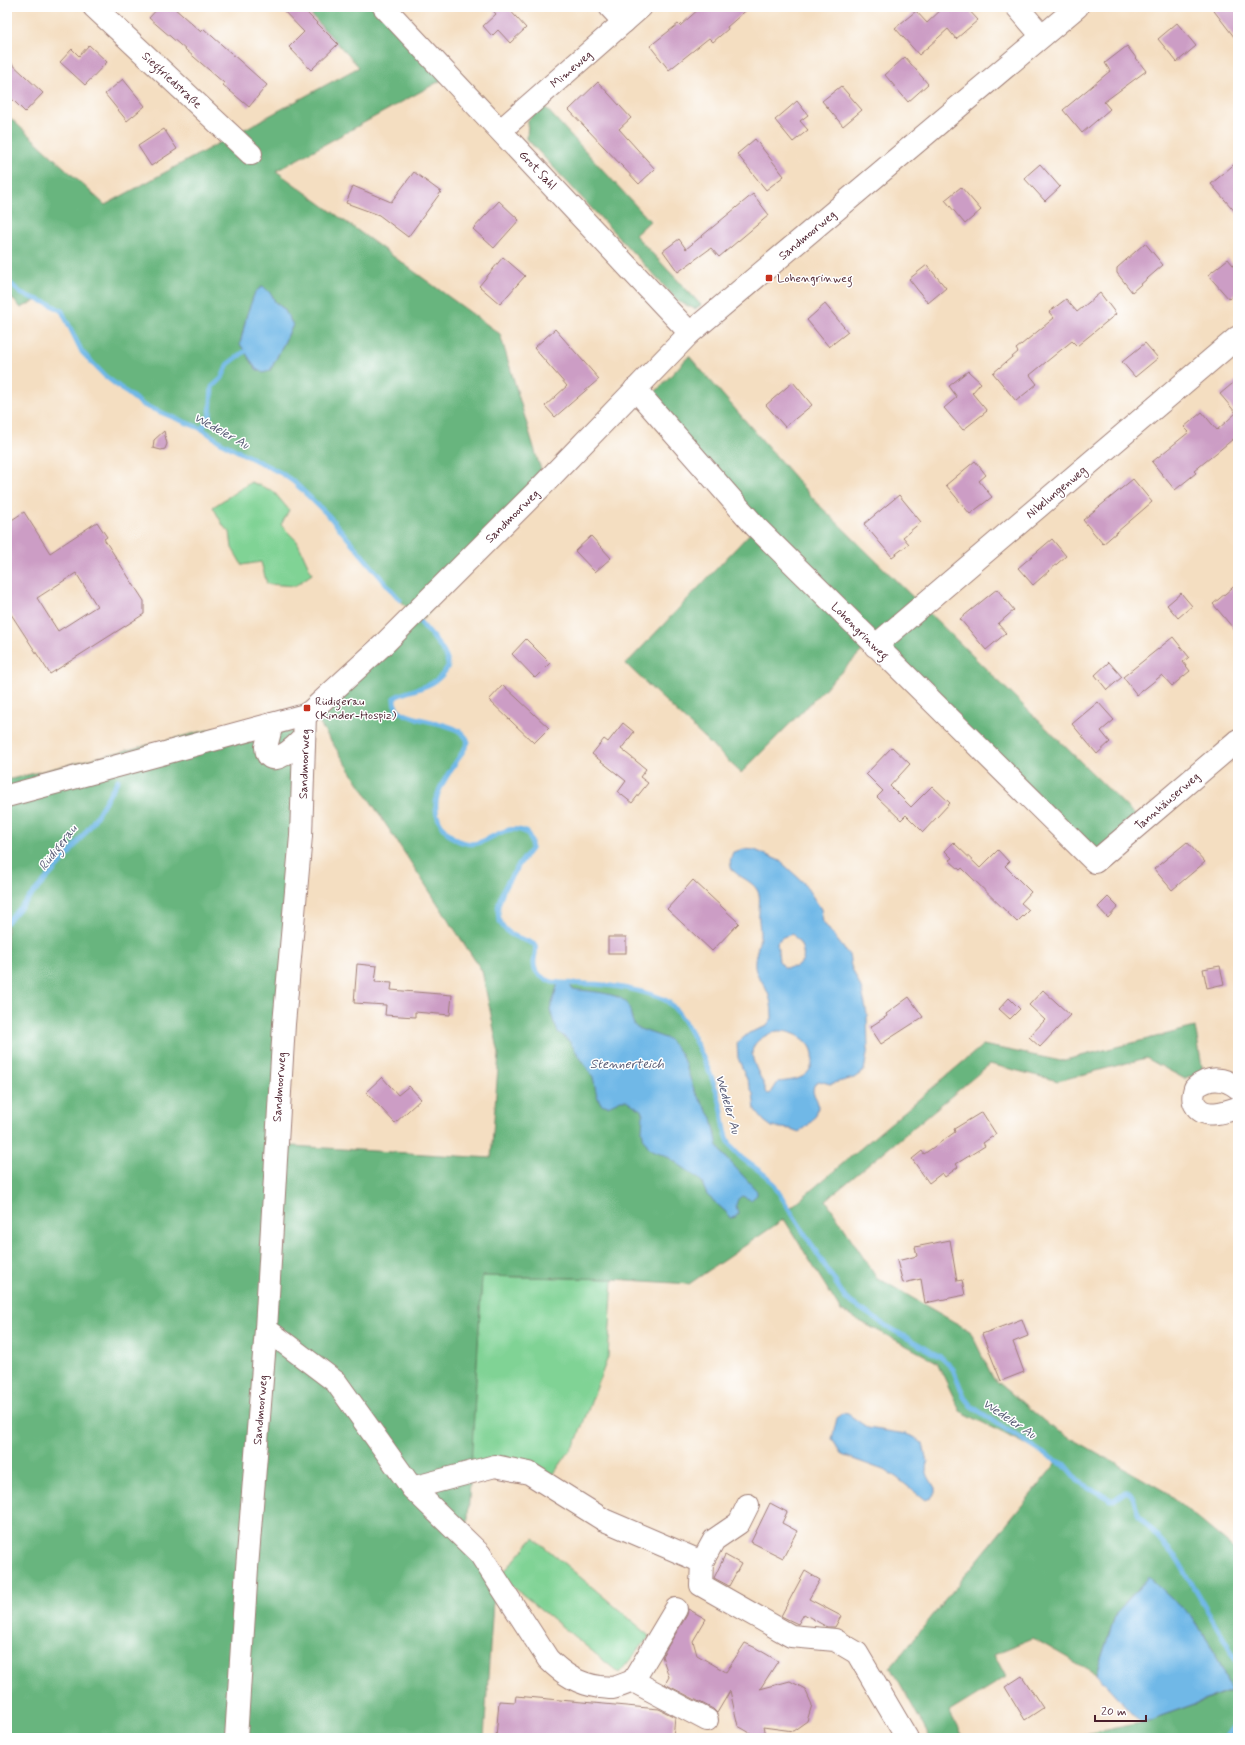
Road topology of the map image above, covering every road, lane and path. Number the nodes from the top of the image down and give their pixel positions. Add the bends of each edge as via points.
1 (94, 7) edge
2 (384, 7) edge
3 (641, 7) edge
4 (1017, 7) edge
5 (1077, 7) edge
6 (617, 14) edge
7 (1042, 36) junction
8 (501, 130) junction
9 (251, 154) dead end
10 (690, 333) junction
11 (1238, 337) edge
12 (635, 389) junction
13 (875, 646) junction
14 (305, 715) junction
15 (272, 724) junction
16 (304, 737) junction
17 (1238, 740) edge
18 (7, 796) edge
19 (1096, 862) joint
20 (1238, 1088) edge
21 (1238, 1108) edge
22 (266, 1329) junction
23 (412, 1488) junction
24 (748, 1505) dead end
25 (702, 1562) junction
26 (676, 1609) dead end
27 (633, 1681) junction
28 (707, 1720) dead end
29 (236, 1738) edge
30 (907, 1738) edge

1 - 9 street, Siegfriedstraße
2 - 8 street, Grot Sahl
3 - 6 street, Mimeweg
4 - 7 street
5 - 7 street, Sandmoorweg
6 - 8 street, Mimeweg
7 - 10 street, Sandmoorweg
8 - 10 street, Grot Sahl
10 - 12 street, Sandmoorweg
11 - 13 street, Nibelungenweg
12 - 13 street, Lohengrinweg via 756,527
12 - 14 street, Sandmoorweg via 412,616
13 - 19 street, Lohengrinweg
14 - 15 street
14 - 16 street, Sandmoorweg
15 - 16 street via 266,747 271,757 280,757
15 - 18 street
16 - 22 street, Sandmoorweg via 301,836 284,1024
17 - 19 street, Tannhäuserweg
20 - 21 street via 1221,1079 1208,1080 1194,1088 1192,1096 1199,1110 1206,1114
22 - 23 street via 336,1382
22 - 29 street, Sandmoorweg
23 - 25 street via 495,1466 529,1473 604,1520
23 - 27 street via 480,1554 555,1666 575,1680 594,1686 612,1688
24 - 25 street via 739,1523 714,1540
25 - 30 street via 701,1585 791,1636 835,1640 856,1653
26 - 27 street
27 - 28 street

